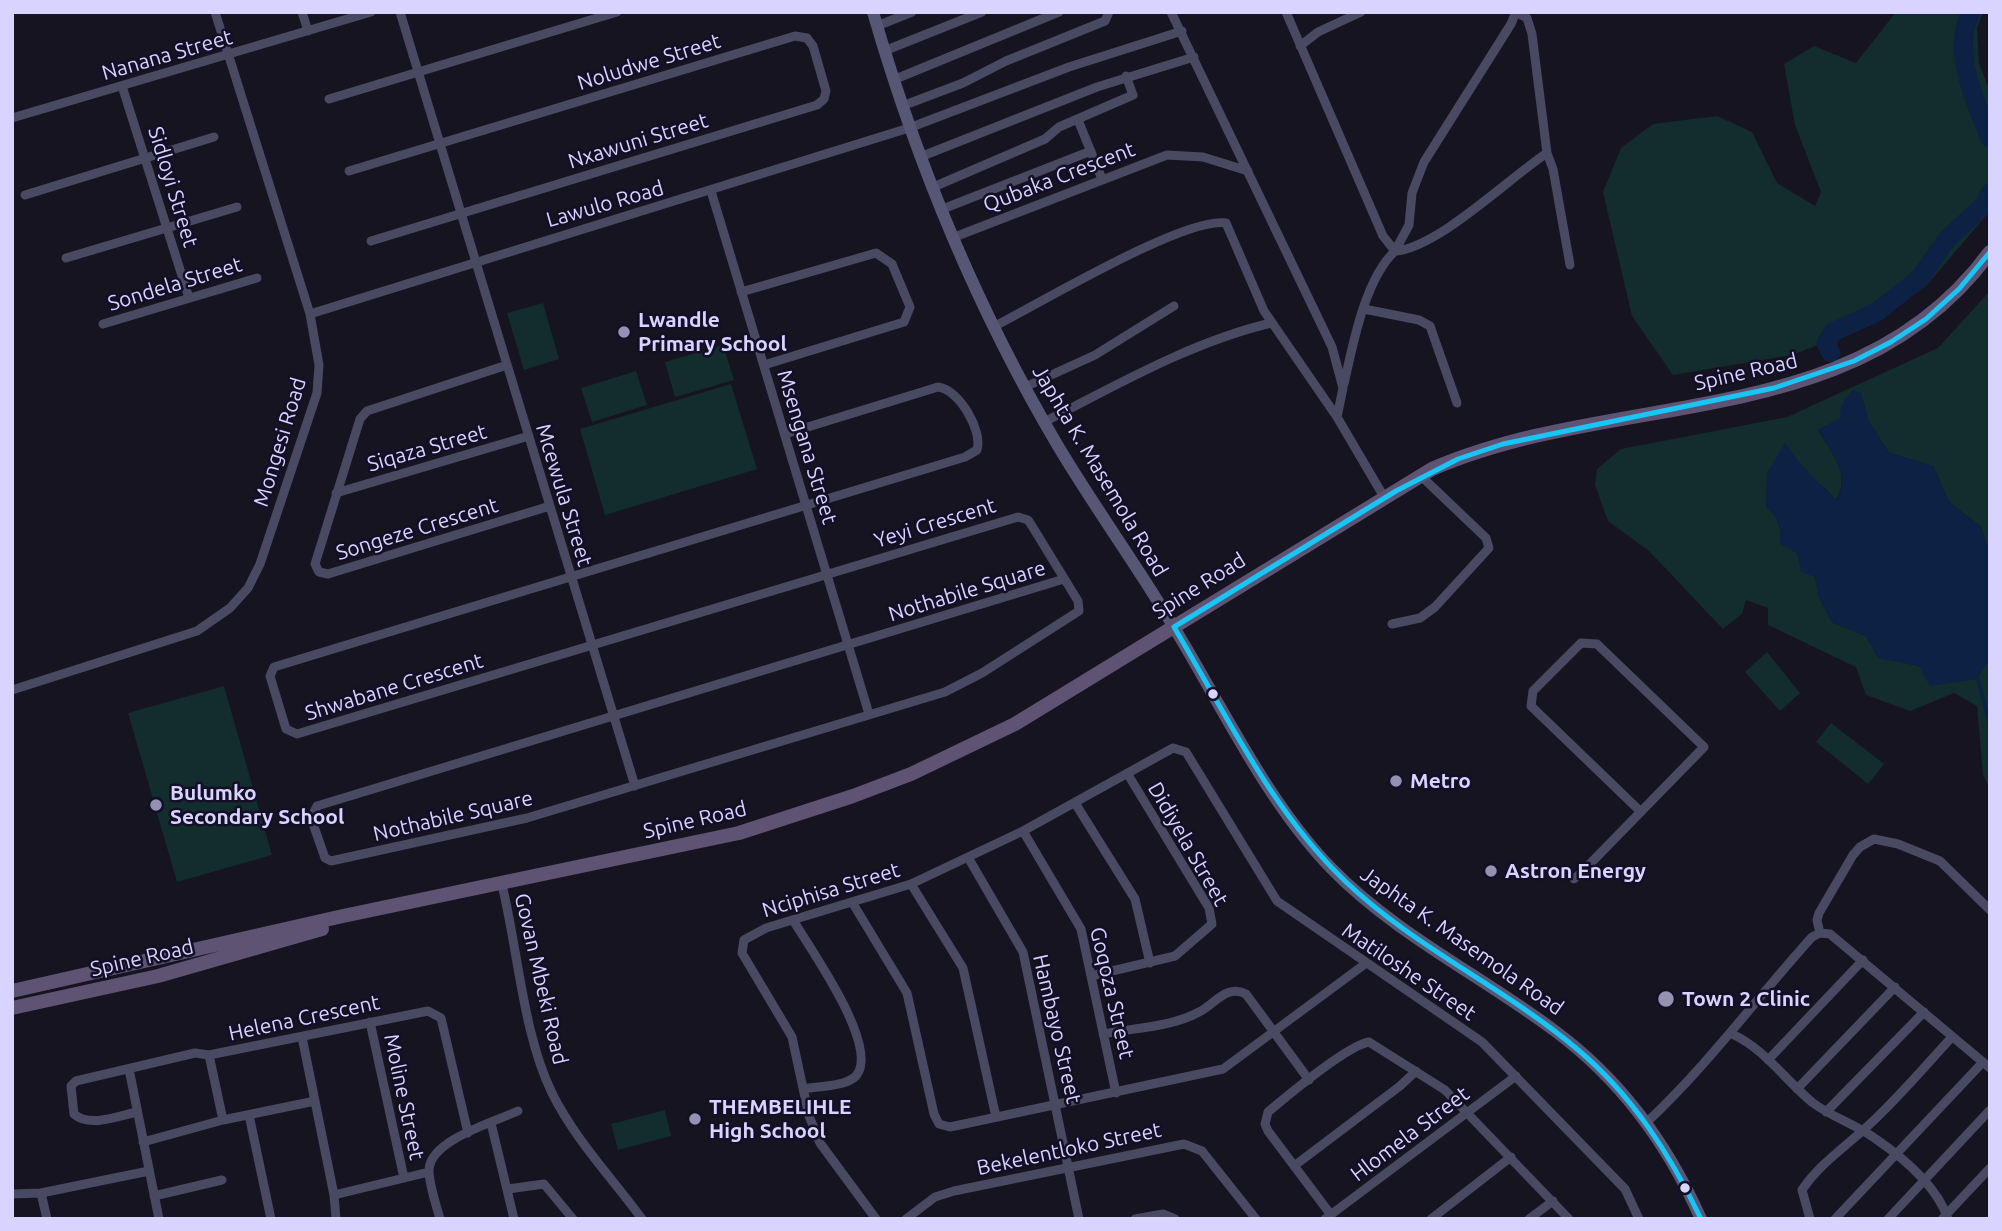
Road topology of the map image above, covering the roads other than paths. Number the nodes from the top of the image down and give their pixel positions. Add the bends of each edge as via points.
1 (215, 12) edge
2 (302, 12) edge
3 (371, 12) edge
4 (400, 12) edge
5 (617, 12) edge
6 (873, 12) edge
7 (912, 12) edge
8 (982, 12) edge
9 (1059, 12) edge
10 (1109, 12) edge
11 (1171, 12) edge
12 (1286, 12) edge
13 (1361, 12) edge
14 (877, 26) junction
15 (308, 31) junction
16 (1182, 31) junction
17 (1300, 46) junction
18 (884, 51) junction
19 (229, 56) junction
20 (1194, 57) junction
21 (418, 72) junction
22 (1126, 76) junction
23 (893, 80) junction
24 (122, 86) junction
25 (329, 99) dead end
26 (824, 99) joint
27 (902, 106) junction
28 (13, 114) edge
29 (1078, 120) junction
30 (909, 128) junction
31 (214, 137) dead end
32 (440, 144) junction
33 (1091, 151) junction
34 (1547, 153) junction
35 (920, 157) junction
36 (145, 159) junction
37 (349, 171) dead end
38 (1248, 172) junction
39 (1102, 179) junction
40 (931, 188) junction
41 (711, 191) junction
42 (25, 195) dead end
43 (237, 207) dead end
44 (940, 210) junction
45 (461, 213) junction
46 (167, 228) junction
47 (952, 238) junction
48 (371, 241) dead end
49 (1395, 251) junction
50 (1990, 252) edge
51 (66, 258) dead end
52 (475, 261) junction
53 (1570, 265) dead end
54 (257, 278) dead end
55 (741, 292) junction
56 (189, 298) junction
57 (1174, 306) dead end
58 (1364, 309) junction
59 (310, 314) junction
60 (1271, 323) junction
61 (103, 324) dead end
62 (993, 327) junction
63 (507, 365) junction
64 (764, 366) junction
65 (1025, 387) junction
66 (1343, 388) junction
67 (1457, 402) dead end
68 (1337, 417) junction
69 (1044, 422) junction
70 (785, 434) junction
71 (529, 436) junction
72 (1421, 476) junction
73 (335, 493) junction
74 (1384, 497) junction
75 (806, 504) junction
76 (550, 506) junction
77 (827, 575) junction
78 (570, 576) junction
79 (1064, 579) junction
80 (1392, 624) dead end
81 (1174, 626) junction
82 (592, 645) junction
83 (848, 646) junction
84 (12, 691) edge
85 (869, 714) junction
86 (613, 716) junction
87 (1173, 748) joint
88 (1128, 773) junction
89 (635, 786) junction
90 (1075, 803) junction
91 (1640, 813) junction
92 (1023, 831) junction
93 (969, 859) junction
94 (1574, 879) dead end
95 (911, 884) junction
96 (502, 885) junction
97 (852, 902) junction
98 (400, 906) junction
99 (1990, 910) edge
100 (793, 920) junction
101 (1820, 933) junction
102 (1863, 960) junction
103 (1150, 963) junction
104 (1365, 964) junction
105 (1091, 976) junction
106 (1895, 987) junction
107 (12, 991) edge
108 (12, 1008) edge
109 (1923, 1012) junction
110 (370, 1022) junction
111 (1273, 1031) junction
112 (1103, 1034) junction
113 (1732, 1034) junction
114 (302, 1037) junction
115 (1952, 1037) junction
116 (209, 1055) junction
117 (1768, 1060) junction
118 (1986, 1065) edge
119 (129, 1069) junction
120 (1416, 1071) junction
121 (1516, 1076) junction
122 (1309, 1080) junction
123 (804, 1089) junction
124 (1797, 1089) junction
125 (1116, 1093) junction
126 (315, 1101) junction
127 (1057, 1105) junction
128 (1990, 1110) edge
129 (518, 1111) dead end
130 (137, 1112) junction
131 (1826, 1112) junction
132 (1467, 1113) junction
133 (248, 1115) junction
134 (996, 1117) junction
135 (223, 1120) junction
136 (1646, 1123) junction
137 (491, 1124) junction
138 (1860, 1130) junction
139 (468, 1133) junction
140 (143, 1142) junction
141 (1895, 1155) junction
142 (1511, 1157) junction
143 (1294, 1166) junction
144 (1069, 1167) junction
145 (1990, 1168) edge
146 (149, 1171) junction
147 (429, 1172) junction
148 (404, 1178) junction
149 (222, 1180) dead end
150 (1923, 1181) junction
151 (508, 1189) junction
152 (41, 1193) junction
153 (12, 1194) edge
154 (154, 1195) junction
155 (334, 1195) junction
156 (1553, 1201) junction
157 (1328, 1217) edge
158 (1946, 1217) edge
159 (47, 1219) edge
160 (159, 1219) edge
161 (271, 1219) edge
162 (336, 1219) edge
163 (440, 1219) edge
164 (514, 1219) edge
165 (573, 1219) edge
166 (642, 1219) edge
167 (876, 1219) edge
168 (906, 1219) edge
169 (1079, 1219) edge
170 (1135, 1219) edge
171 (1175, 1219) edge
172 (1256, 1219) edge
173 (1431, 1219) edge
174 (1529, 1219) edge
175 (1569, 1219) edge
176 (1639, 1219) edge
177 (1700, 1219) edge
178 (1810, 1219) edge
179 (1835, 1219) edge
180 (1888, 1219) edge

1 - 19 street, Mongesi Road
2 - 15 street
3 - 15 street, Nanana Street
4 - 21 street, Mcewula Street
5 - 21 street
6 - 14 main road, Japhta K. Masemola Road
7 - 14 street
8 - 18 street
9 - 23 street
10 - 27 street via 1105,21
11 - 16 street
12 - 17 street
13 - 17 street
14 - 18 main road, Japhta K. Masemola Road
15 - 19 street, Nanana Street
16 - 20 street
16 - 30 street, Lawulo Road via 1069,67
17 - 49 street via 1383,236
18 - 23 main road, Japhta K. Masemola Road
19 - 24 street, Nanana Street
19 - 59 street, Mongesi Road
20 - 22 street
20 - 38 street
21 - 25 street
21 - 32 street, Mcewula Street
22 - 29 street via 1133,95
22 - 35 street
23 - 27 main road, Japhta K. Masemola Road
24 - 28 street, Nanana Street
24 - 36 street, Sidloyi Street
26 - 32 street, Noludwe Street via 826,91 813,46 798,35
26 - 45 street, Nxawuni Street via 817,105
27 - 30 main road, Japhta K. Masemola Road
29 - 33 street
29 - 40 street
30 - 35 main road, Japhta K. Masemola Road
30 - 41 street, Lawulo Road
31 - 36 street
32 - 37 street
32 - 45 street, Mcewula Street
33 - 39 street
33 - 44 street
34 - 49 street via 1446,228 1406,250
34 - 49 street via 1532,34 1527,18 1516,12 1424,162 1412,193 1409,225
34 - 53 street
35 - 40 main road, Japhta K. Masemola Road
36 - 42 street
36 - 46 street, Sidloyi Street
38 - 39 street, Qubaka Crescent via 1180,153
38 - 66 street via 1320,319
39 - 47 street, Qubaka Crescent
40 - 44 main road, Japhta K. Masemola Road
41 - 52 street, Lawulo Road
41 - 55 street, Msengana Street
43 - 46 street
44 - 47 main road, Japhta K. Masemola Road
45 - 48 street
45 - 52 street, Mcewula Street
46 - 51 street
46 - 56 street, Sidloyi Street
47 - 62 main road, Japhta K. Masemola Road
49 - 58 street via 1381,266
50 - 72 main road, Spine Road via 1965,283 1912,329 1833,372 1804,382 1503,444 1460,457
52 - 59 street, Lawulo Road
52 - 63 street, Mcewula Street
54 - 56 street, Sondela Street
55 - 64 street, Msengana Street
55 - 64 street via 876,253 892,264 910,307 904,322
56 - 61 street, Sondela Street
57 - 65 street via 1095,355
58 - 66 street
58 - 67 street via 1430,326
59 - 84 street, Mongesi Road via 319,365 316,401 260,564 241,597 197,631
60 - 62 street via 1229,225 1222,222 1127,256
60 - 68 street
60 - 69 street via 1192,351
62 - 65 main road, Japhta K. Masemola Road
63 - 71 street, Mcewula Street
63 - 73 street, Songeze Crescent via 366,411
64 - 70 street, Msengana Street
65 - 69 main road, Japhta K. Masemola Road
66 - 68 street
68 - 74 street
69 - 81 main road, Japhta K. Masemola Road
70 - 75 street, Msengana Street
70 - 75 street, Shwabane Crescent via 939,387 955,395 978,435 977,450 965,457
71 - 73 street, Siqaza Street
71 - 76 street, Mcewula Street
72 - 74 main road, Spine Road
72 - 80 street via 1486,538 1489,548 1435,607 1420,618
73 - 76 street, Songeze Crescent via 314,558 319,572 328,574
74 - 81 main road, Spine Road
75 - 77 street, Msengana Street
75 - 78 street, Shwabane Crescent
76 - 78 street, Mcewula Street
77 - 79 street, Yeyi Crescent via 1018,517 1032,526
77 - 82 street, Shwabane Crescent
77 - 83 street, Msengana Street
78 - 82 street, Mcewula Street
78 - 82 street, Shwabane Crescent via 274,667 270,676 286,729 298,734
79 - 83 street, Nothabile Square
79 - 85 street, Nothabile Square via 1079,607 1070,620 959,686
81 - 96 main road, Spine Road via 1015,724 853,796 739,833
81 - 136 main road, Japhta K. Masemola Road via 1280,802 1332,869 1380,911 1569,1041 1602,1071
82 - 86 street, Mcewula Street
83 - 85 street, Msengana Street
83 - 86 street, Nothabile Square
85 - 89 street, Nothabile Square
86 - 89 street, Mcewula Street
86 - 89 street, Nothabile Square via 317,806 311,818 320,851 331,861 492,827
87 - 88 street, Nciphisa Street
87 - 104 street, Matiloshe Street via 1186,752 1277,901
88 - 90 street, Nciphisa Street
88 - 103 street, Didiyela Street via 1213,919 1209,929 1175,956
90 - 92 street, Nciphisa Street
90 - 103 street via 1135,899
91 - 91 street via 1704,747 1597,643 1581,643 1533,691 1531,706
91 - 94 street
92 - 93 street, Nciphisa Street
92 - 105 street, Goqoza Street via 1079,923
93 - 95 street, Nciphisa Street
93 - 127 street, Hambayo Street via 1023,952
95 - 97 street, Nciphisa Street
95 - 134 street via 963,968
96 - 98 main road, Spine Road
96 - 166 street, Govan Mbeki Road via 546,1080 569,1122
97 - 100 street, Nciphisa Street
97 - 134 street via 907,993 930,1103 939,1124 960,1126
98 - 107 main road, Spine Road
98 - 108 main road, Spine Road via 213,962
99 - 101 street via 1940,862 1874,839 1853,855 1819,913
100 - 123 street, Nciphisa Street via 752,933 741,949 792,1037
100 - 123 street via 847,1010 861,1054 860,1069 850,1080
101 - 102 street via 1830,934
101 - 113 street via 1752,1003
102 - 106 street
102 - 117 street
103 - 105 street, Didiyela Street
104 - 111 street
104 - 121 street, Matiloshe Street via 1482,1042
105 - 112 street, Goqoza Street
106 - 109 street
106 - 124 street
109 - 115 street
109 - 131 street
110 - 114 street, Helena Crescent
110 - 139 street, Helena Crescent via 428,1010 438,1013
110 - 148 street, Moline Street
111 - 112 street via 1246,994 1234,990 1196,1014
111 - 122 street
111 - 125 street via 1223,1069
112 - 125 street, Goqoza Street
113 - 117 street
113 - 136 street
114 - 116 street, Helena Crescent
114 - 126 street
115 - 118 street
115 - 138 street via 1870,1125
116 - 119 street via 195,1053
116 - 135 street, Helena Crescent
117 - 124 street
118 - 141 street
119 - 130 street
119 - 130 street via 76,1081 70,1093 74,1114 80,1119
120 - 122 street via 1369,1042
120 - 132 street via 1445,1090
120 - 143 street
121 - 132 street, Hlomela Street
121 - 176 street, Matiloshe Street via 1625,1189
122 - 143 street via 1265,1119 1268,1131
123 - 167 street, Nciphisa Street via 820,1143
124 - 131 street
125 - 127 street
126 - 133 street
126 - 155 street
127 - 134 street
127 - 144 street, Hambayo Street
128 - 150 street
129 - 137 street
130 - 140 street
131 - 138 street
132 - 142 street
132 - 157 street, Hlomela Street
133 - 135 street
133 - 161 street
135 - 140 street
136 - 177 main road, Japhta K. Masemola Road
137 - 139 street
137 - 151 street
138 - 141 street
138 - 178 street via 1802,1190
139 - 147 street via 441,1146
140 - 146 street
141 - 150 street
141 - 179 street
142 - 156 street
142 - 173 street
143 - 157 street
144 - 168 street, Bekelentloko Street via 944,1194
144 - 169 street, Hambayo Street
144 - 172 street, Bekelentloko Street via 1176,1145 1194,1146 1209,1158
145 - 158 street
146 - 152 street
146 - 154 street
147 - 148 street
147 - 163 street
148 - 155 street
149 - 154 street
150 - 158 street via 1939,1198
150 - 180 street
151 - 164 street
151 - 165 street via 544,1184
152 - 153 street
152 - 159 street
154 - 160 street
155 - 162 street
156 - 174 street
156 - 175 street
170 - 171 street via 1163,1214

